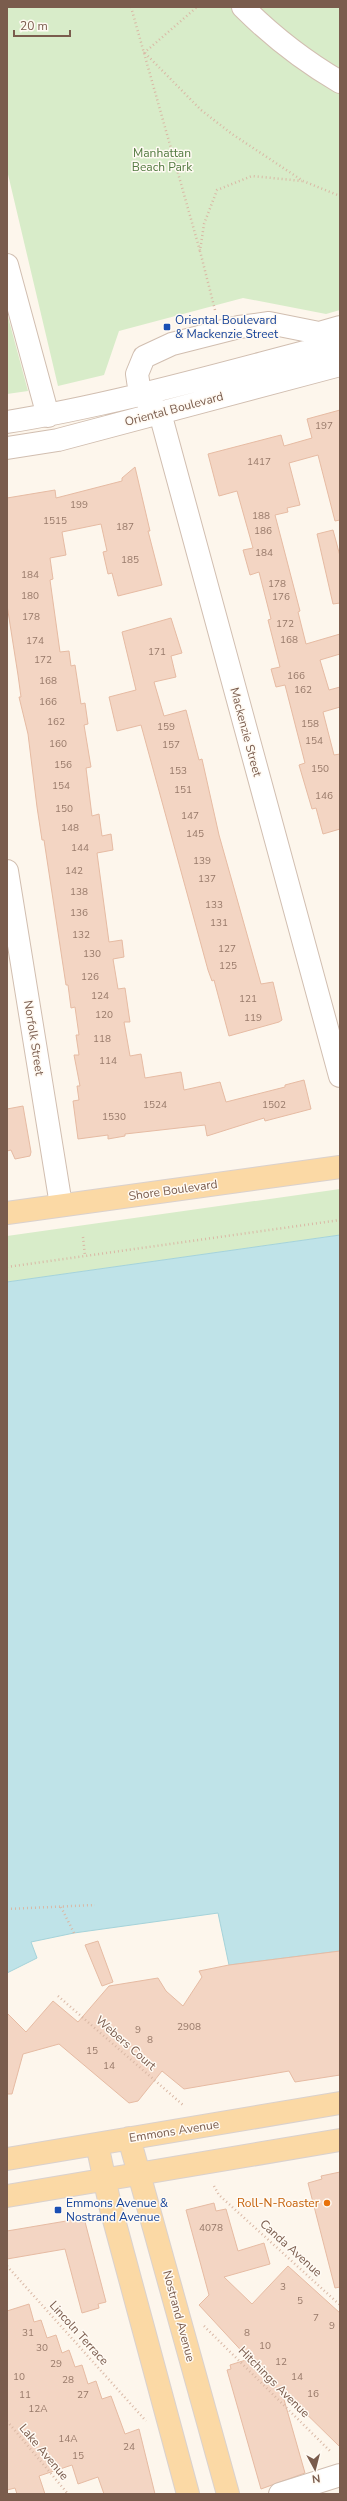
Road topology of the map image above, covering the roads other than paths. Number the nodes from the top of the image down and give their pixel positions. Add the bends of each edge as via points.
1 (243, 7) edge
2 (340, 82) edge
3 (7, 265) edge
4 (340, 327) edge
5 (340, 343) edge
6 (340, 364) edge
7 (140, 394) junction
8 (160, 413) junction
9 (48, 416) junction
10 (7, 422) edge
11 (7, 448) edge
12 (7, 871) edge
13 (340, 1076) edge
14 (340, 1167) edge
15 (61, 1205) junction
16 (7, 1213) edge
17 (340, 2103) edge
18 (129, 2138) junction
19 (340, 2140) edge
20 (97, 2144) junction
21 (7, 2159) edge
22 (139, 2174) junction
23 (105, 2180) junction
24 (7, 2196) edge
25 (340, 2475) edge
26 (188, 2494) edge
27 (228, 2494) edge
28 (280, 2494) edge

1 - 2 street via 265,29 310,64
3 - 9 street
4 - 7 street via 319,333 269,324 239,326 167,345 144,357 137,374
5 - 7 street, Oriental Boulevard
6 - 8 street, Oriental Boulevard
7 - 8 street
7 - 9 street, Oriental Boulevard
8 - 11 street, Oriental Boulevard via 58,440
8 - 13 street, Mackenzie Street
9 - 10 street, Oriental Boulevard
12 - 15 street, Norfolk Street
14 - 15 main road, Shore Boulevard
15 - 16 main road, Shore Boulevard
17 - 18 main road, Emmons Avenue
18 - 20 main road, Emmons Avenue
18 - 22 main road, Nostrand Avenue
19 - 22 main road
20 - 21 main road, Emmons Avenue
20 - 23 main road
22 - 23 main road
22 - 27 main road, Nostrand Avenue
23 - 24 main road
23 - 26 main road
25 - 28 street

